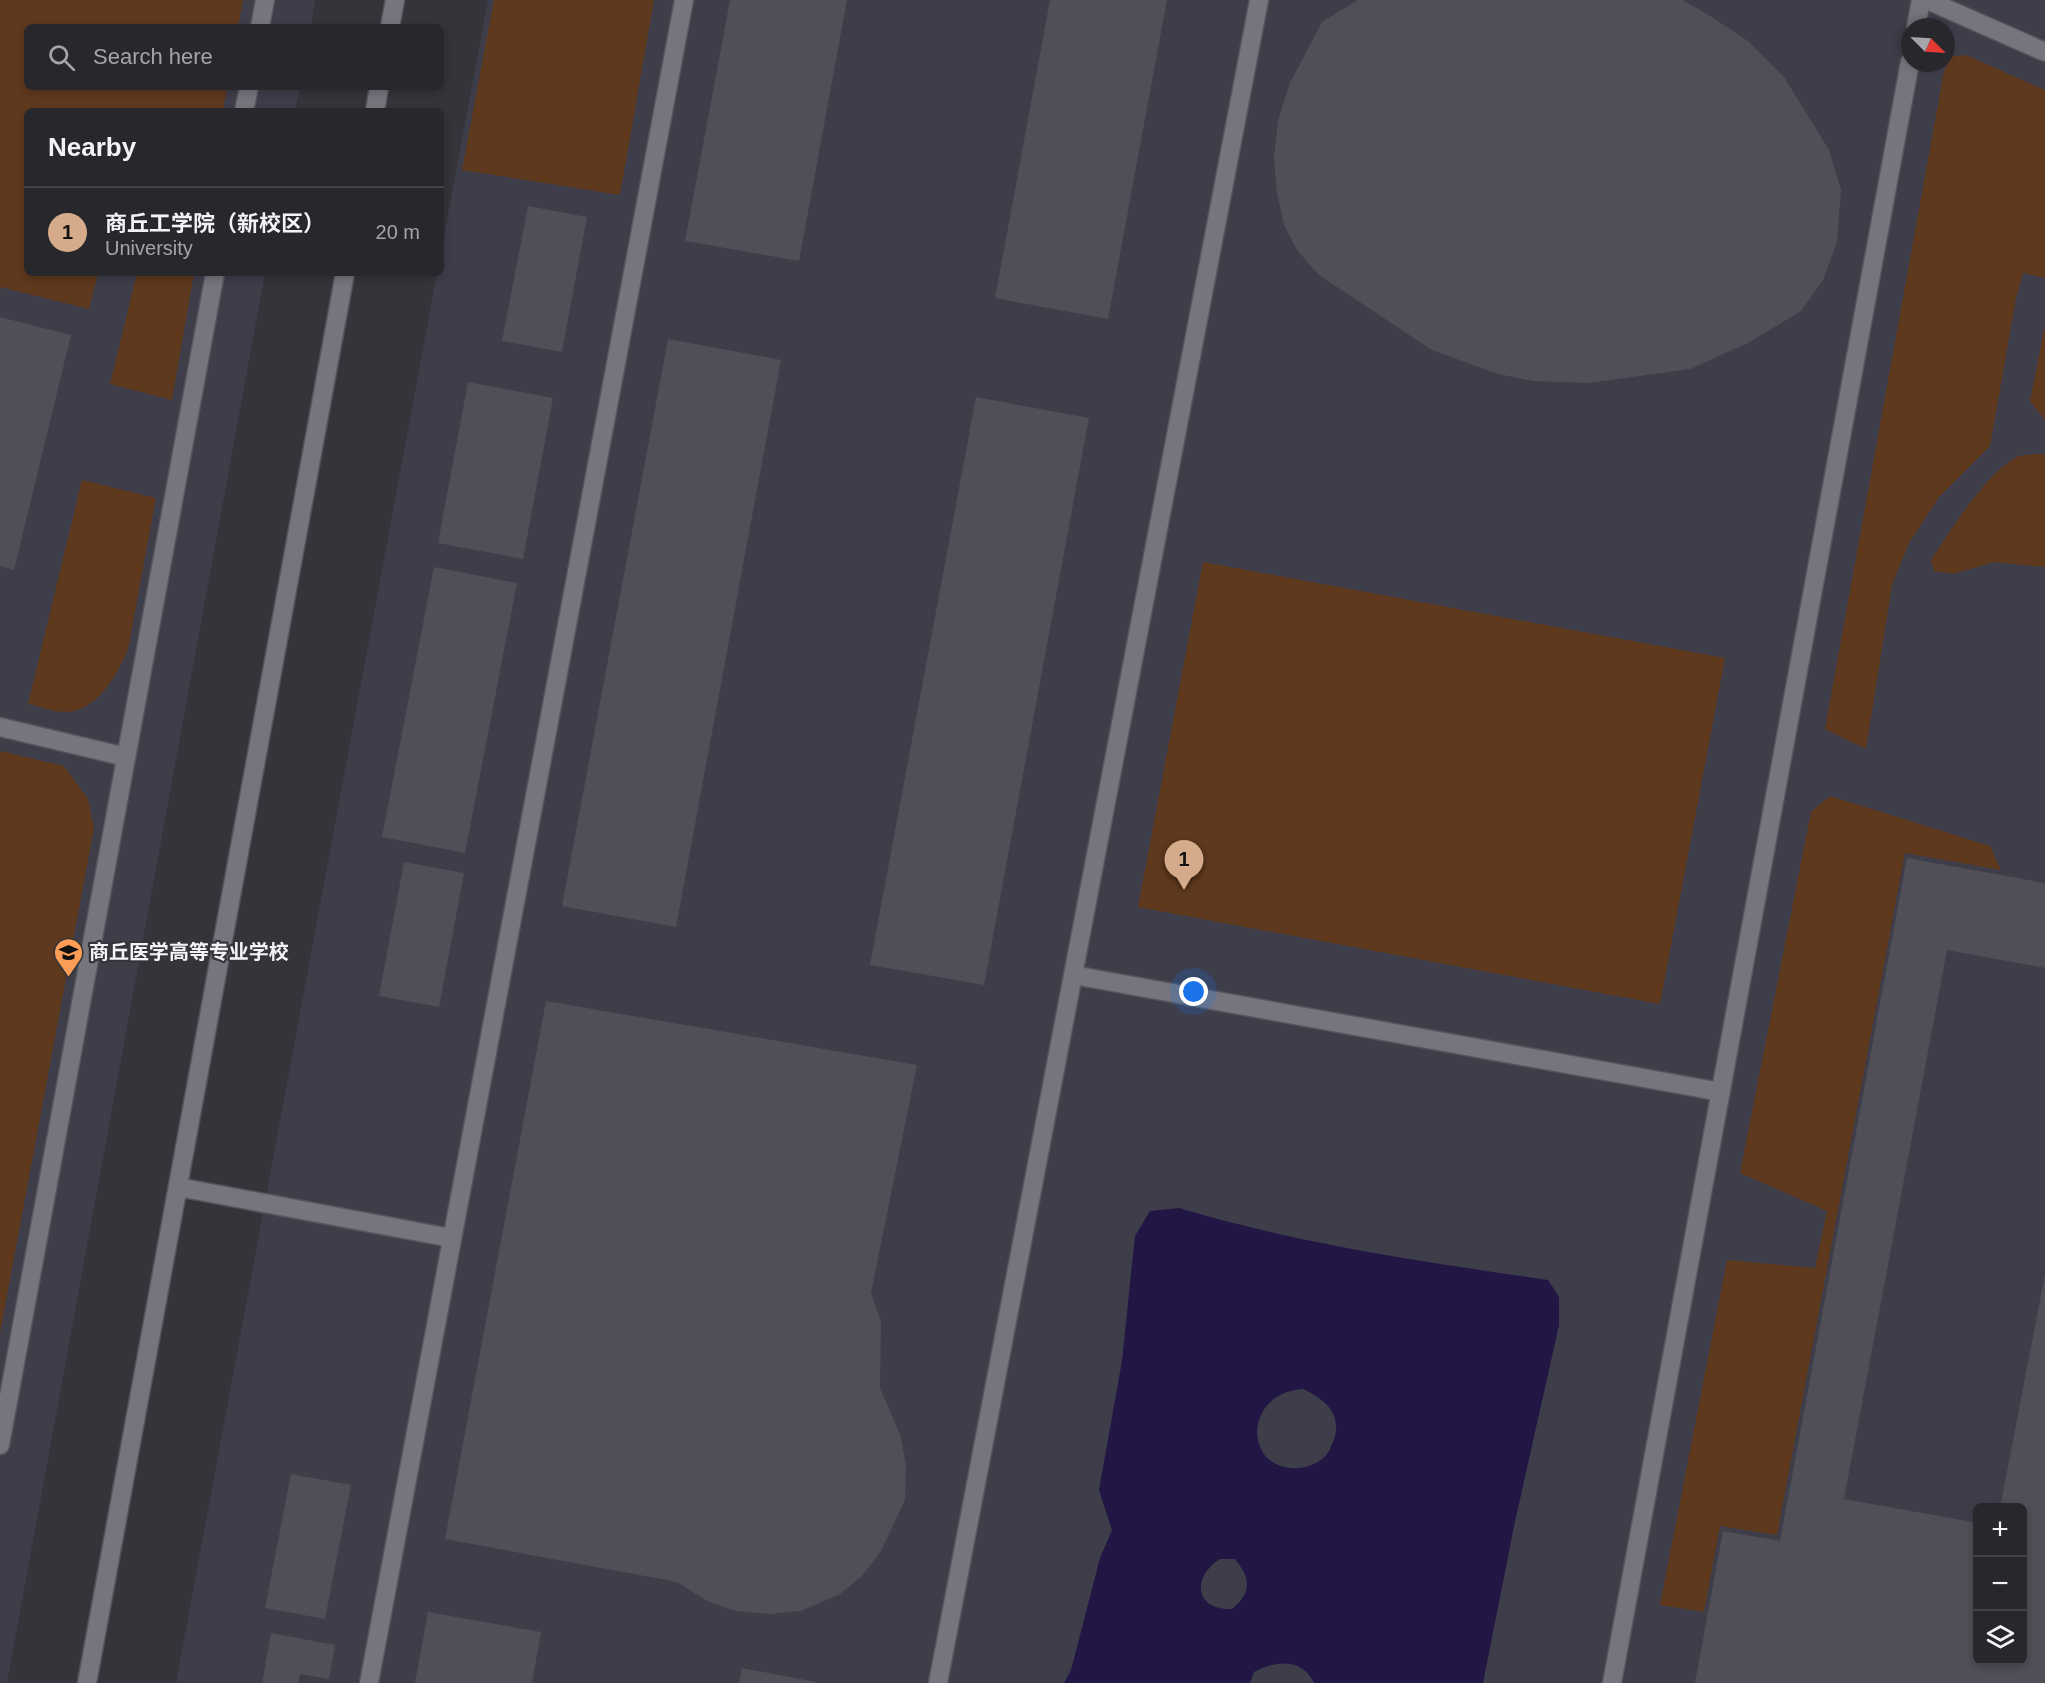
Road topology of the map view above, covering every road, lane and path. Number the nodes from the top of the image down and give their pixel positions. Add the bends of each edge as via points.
1 (265, 0) edge
2 (395, 0) edge
3 (684, 0) edge
4 (1259, 0) edge
5 (1921, 0) edge
6 (1927, 0) edge
7 (1918, 18) edge
8 (261, 24) edge
9 (391, 24) edge
10 (2045, 52) edge
11 (1908, 72) edge
12 (248, 90) edge
13 (379, 90) edge
14 (245, 108) edge
15 (376, 108) edge
16 (214, 276) edge
17 (344, 276) edge
18 (0, 727) edge
19 (126, 758) junction
20 (1073, 975) junction
21 (1720, 1092) junction
22 (178, 1187) junction
23 (452, 1238) junction
24 (0, 1445) edge
25 (87, 1683) edge
26 (369, 1683) edge
27 (938, 1683) edge
28 (1612, 1683) edge

1 - 8 street
2 - 9 street
3 - 23 street
4 - 20 street
5 - 7 street
6 - 10 street
11 - 21 street
12 - 14 street
13 - 15 street
16 - 19 street
17 - 22 street
18 - 19 street
19 - 24 street
20 - 21 street
20 - 27 street
21 - 28 street
22 - 23 street
22 - 25 street
23 - 26 street

